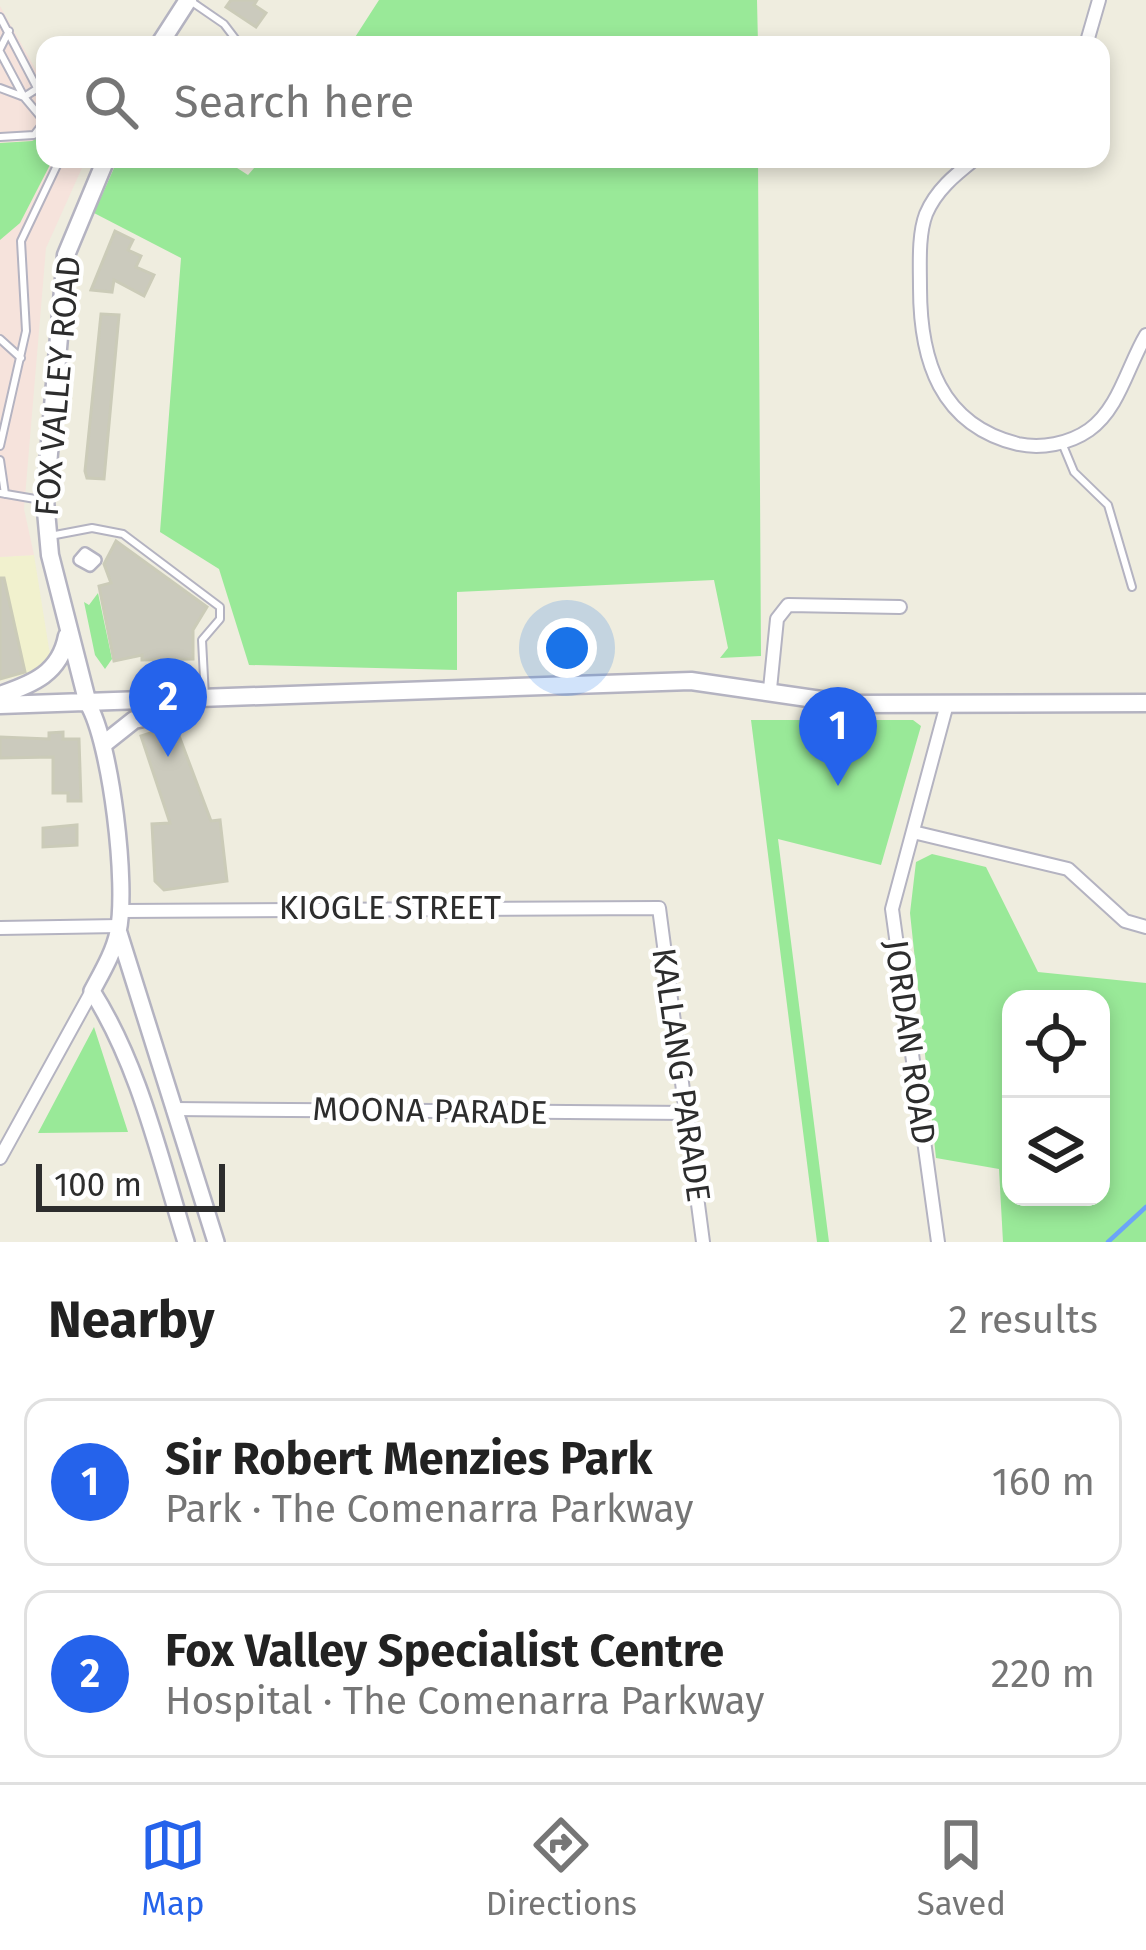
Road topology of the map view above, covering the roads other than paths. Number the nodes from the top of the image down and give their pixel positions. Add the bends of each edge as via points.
1 (188, 0) edge
2 (1099, 0) edge
3 (0, 17) edge
4 (9, 31) junction
5 (165, 36) edge
6 (232, 36) edge
7 (1089, 36) edge
8 (0, 50) edge
9 (0, 88) edge
10 (35, 89) joint
11 (24, 97) junction
12 (36, 111) edge
13 (36, 133) edge
14 (0, 137) edge
15 (56, 168) edge
16 (99, 168) edge
17 (965, 168) edge
18 (1146, 335) edge
19 (0, 339) edge
20 (20, 358) junction
21 (1062, 443) junction
22 (0, 446) edge
23 (0, 460) edge
24 (2, 494) edge
25 (45, 500) junction
26 (46, 537) junction
27 (1132, 587) dead end
28 (900, 608) dead end
29 (67, 635) junction
30 (770, 689) junction
31 (0, 695) edge
32 (231, 699) junction
33 (206, 700) junction
34 (1146, 703) edge
35 (88, 704) junction
36 (947, 704) junction
37 (0, 705) edge
38 (105, 743) junction
39 (913, 832) junction
40 (659, 908) joint
41 (120, 922) junction
42 (1146, 927) edge
43 (0, 928) edge
44 (92, 991) junction
45 (173, 1109) junction
46 (688, 1113) junction
47 (0, 1158) edge
48 (185, 1242) edge
49 (216, 1242) edge
50 (703, 1242) edge
51 (938, 1242) edge

1 - 5 main road
1 - 6 lane
2 - 7 street
3 - 4 lane
4 - 8 lane
4 - 10 lane
8 - 11 lane
9 - 11 lane
10 - 11 lane
11 - 12 lane
13 - 14 lane
15 - 20 lane via 21,241 27,322
16 - 25 main road, FOX VALLEY ROAD via 66,255
17 - 21 street via 924,218 920,336 929,369 948,404 989,437
18 - 21 street via 1111,406
19 - 20 lane
20 - 22 lane
21 - 27 lane via 1074,472 1108,506
23 - 24 lane
24 - 25 lane
25 - 26 main road, FOX VALLEY ROAD
26 - 29 main road, FOX VALLEY ROAD
26 - 33 lane via 108,528 220,607 202,640
28 - 30 street via 788,605 777,620
29 - 31 main road via 51,671
29 - 35 main road, FOX VALLEY ROAD
30 - 32 main road via 691,681
30 - 36 main road via 849,704
32 - 33 main road
32 - 38 main road via 142,717
33 - 35 main road
34 - 36 main road
35 - 37 main road
35 - 38 street, FOX VALLEY ROAD
36 - 39 street, JORDAN ROAD
38 - 41 street, FOX VALLEY ROAD
39 - 42 street via 1068,869 1125,921
39 - 51 street, JORDAN ROAD via 892,909
40 - 41 street, KIOGLE STREET
40 - 46 street, KALLANG PARADE
41 - 43 street, KIOGLE STREET
41 - 44 street, FOX VALLEY ROAD
41 - 45 street
44 - 47 street, FOX VALLEY ROAD
44 - 48 street via 132,1065
45 - 46 street, MOONA PARADE
45 - 49 street
46 - 50 street, KALLANG PARADE

